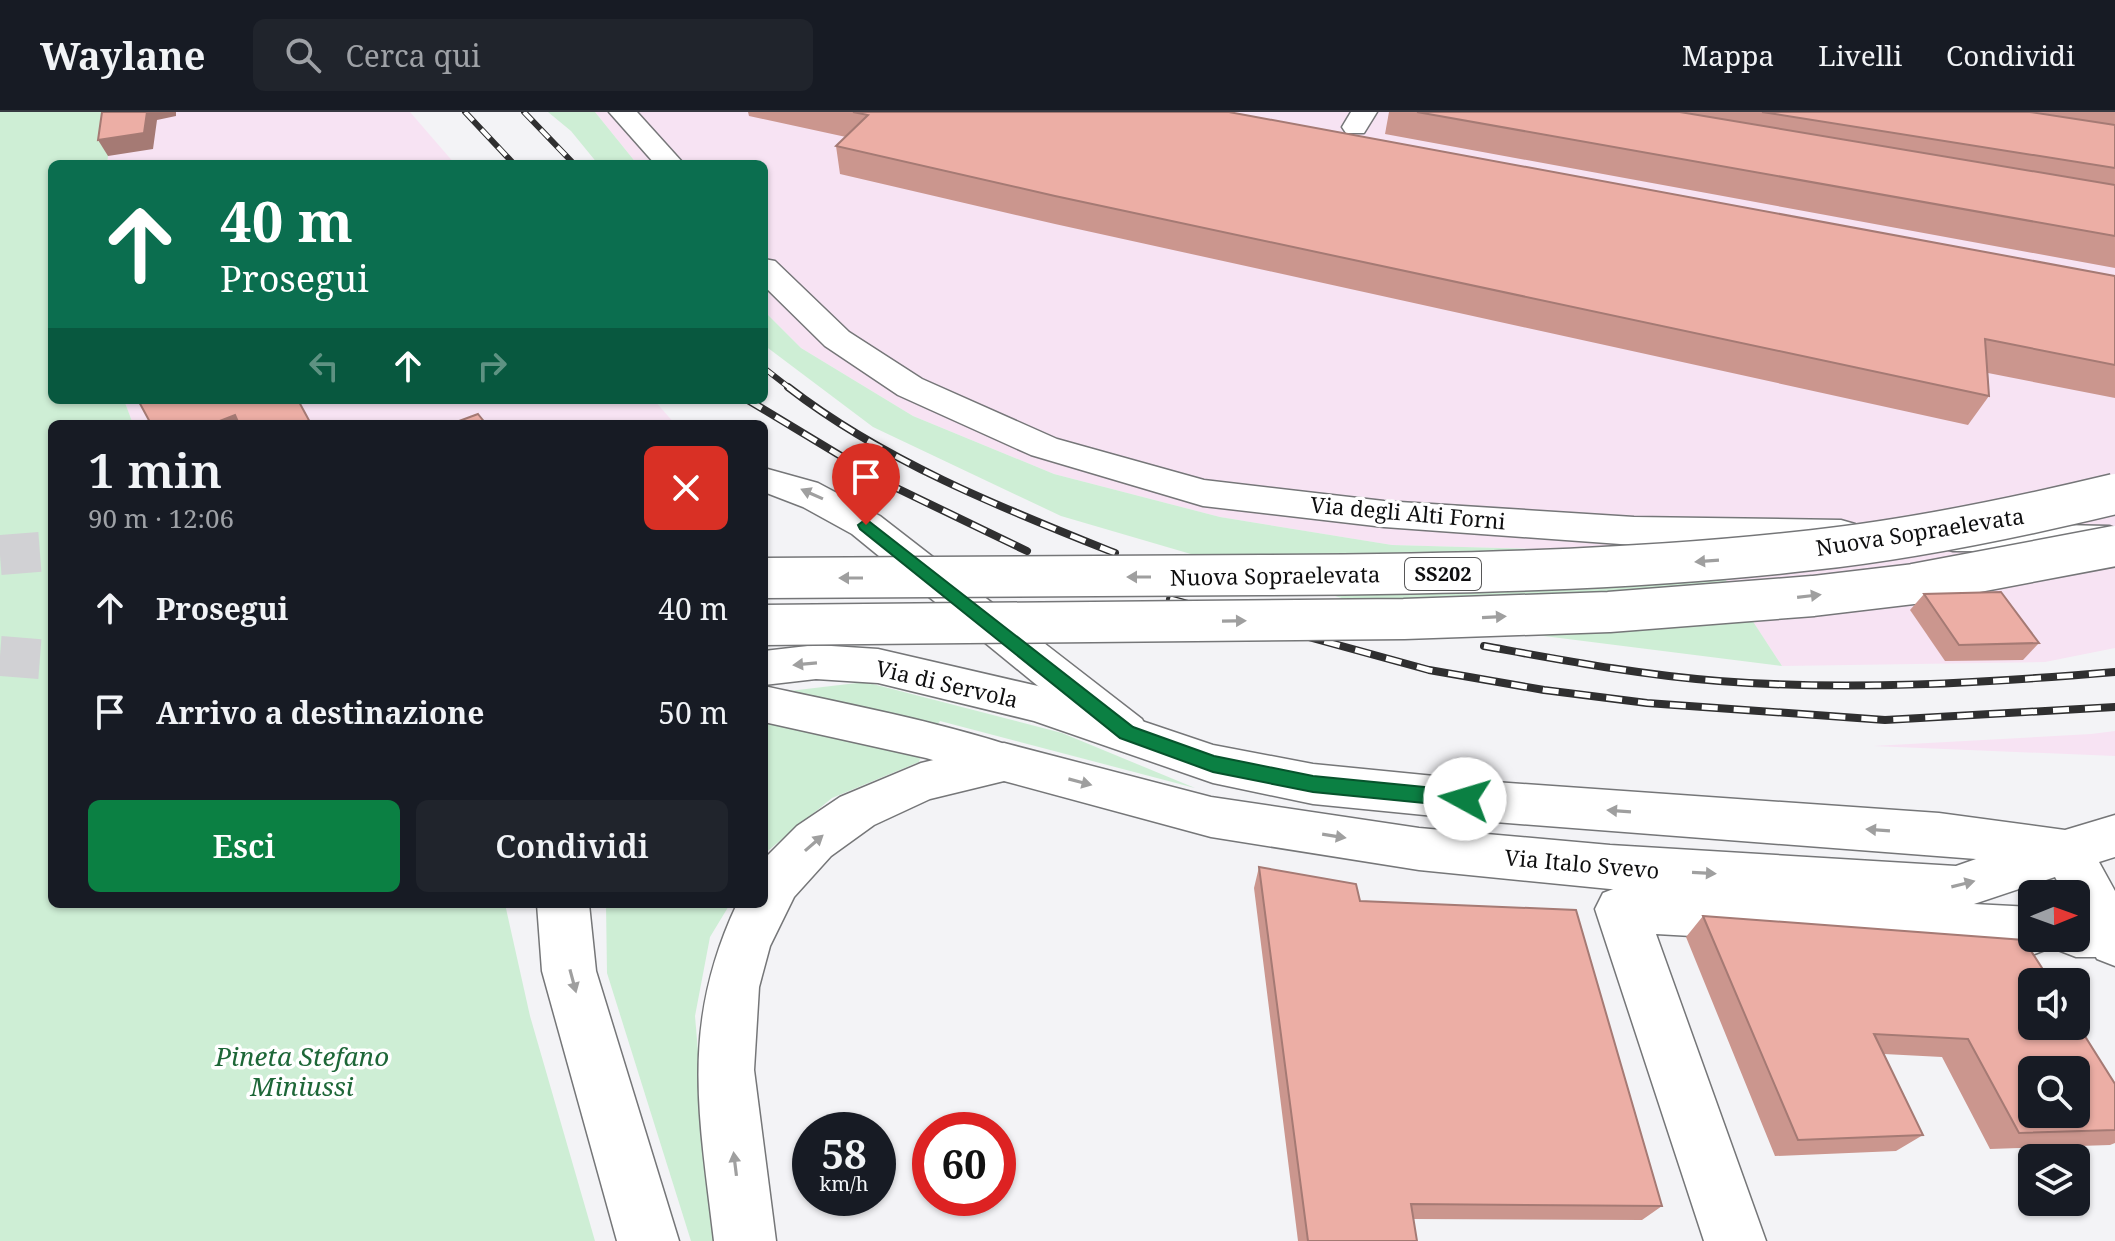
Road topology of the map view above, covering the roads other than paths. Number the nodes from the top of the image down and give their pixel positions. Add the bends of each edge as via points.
1 (622, 112) edge
2 (666, 160) edge
3 (768, 272) edge
4 (768, 481) edge
5 (2115, 494) edge
6 (2115, 543) edge
7 (768, 578) edge
8 (768, 625) edge
9 (768, 668) edge
10 (768, 705) edge
11 (1126, 732) junction
12 (1004, 762) junction
13 (2115, 836) edge
14 (2067, 850) junction
15 (768, 895) edge
16 (563, 908) edge
17 (760, 908) edge
18 (2018, 930) edge
19 (2101, 937) edge
20 (648, 1241) edge
21 (745, 1241) edge
22 (1735, 1241) edge

1 - 2 main road
3 - 6 main road, Via degli Alti Forni via 837,339 910,387 1044,447 1203,493 1384,514 1634,531
11 -> 4 main road, bridge via 866,525 822,499
5 -> 7 main road, Nuova Sopraelevata / SS202, bridge via 1948,530 1745,558 1640,565 1441,574
8 -> 6 main road, Nuova Sopraelevata / SS202, bridge via 1462,619 1619,611 1770,601 1982,574
11 -> 9 main road, Via di Servola via 1038,704 878,666 816,662
10 - 12 main road, Via Italo Svevo
14 -> 11 main road, Via Italo Svevo via 1939,834 1313,784 1213,764
12 -> 14 main road, Via Italo Svevo via 1211,817 1419,849 1596,866 1956,888
15 -> 12 main road via 814,841 857,811 921,782
13 - 14 main road, Via Italo Svevo
14 - 19 main road
16 -> 20 main road via 569,971
21 -> 17 main road via 723,1061 730,988
18 - 22 main road via 1621,909

